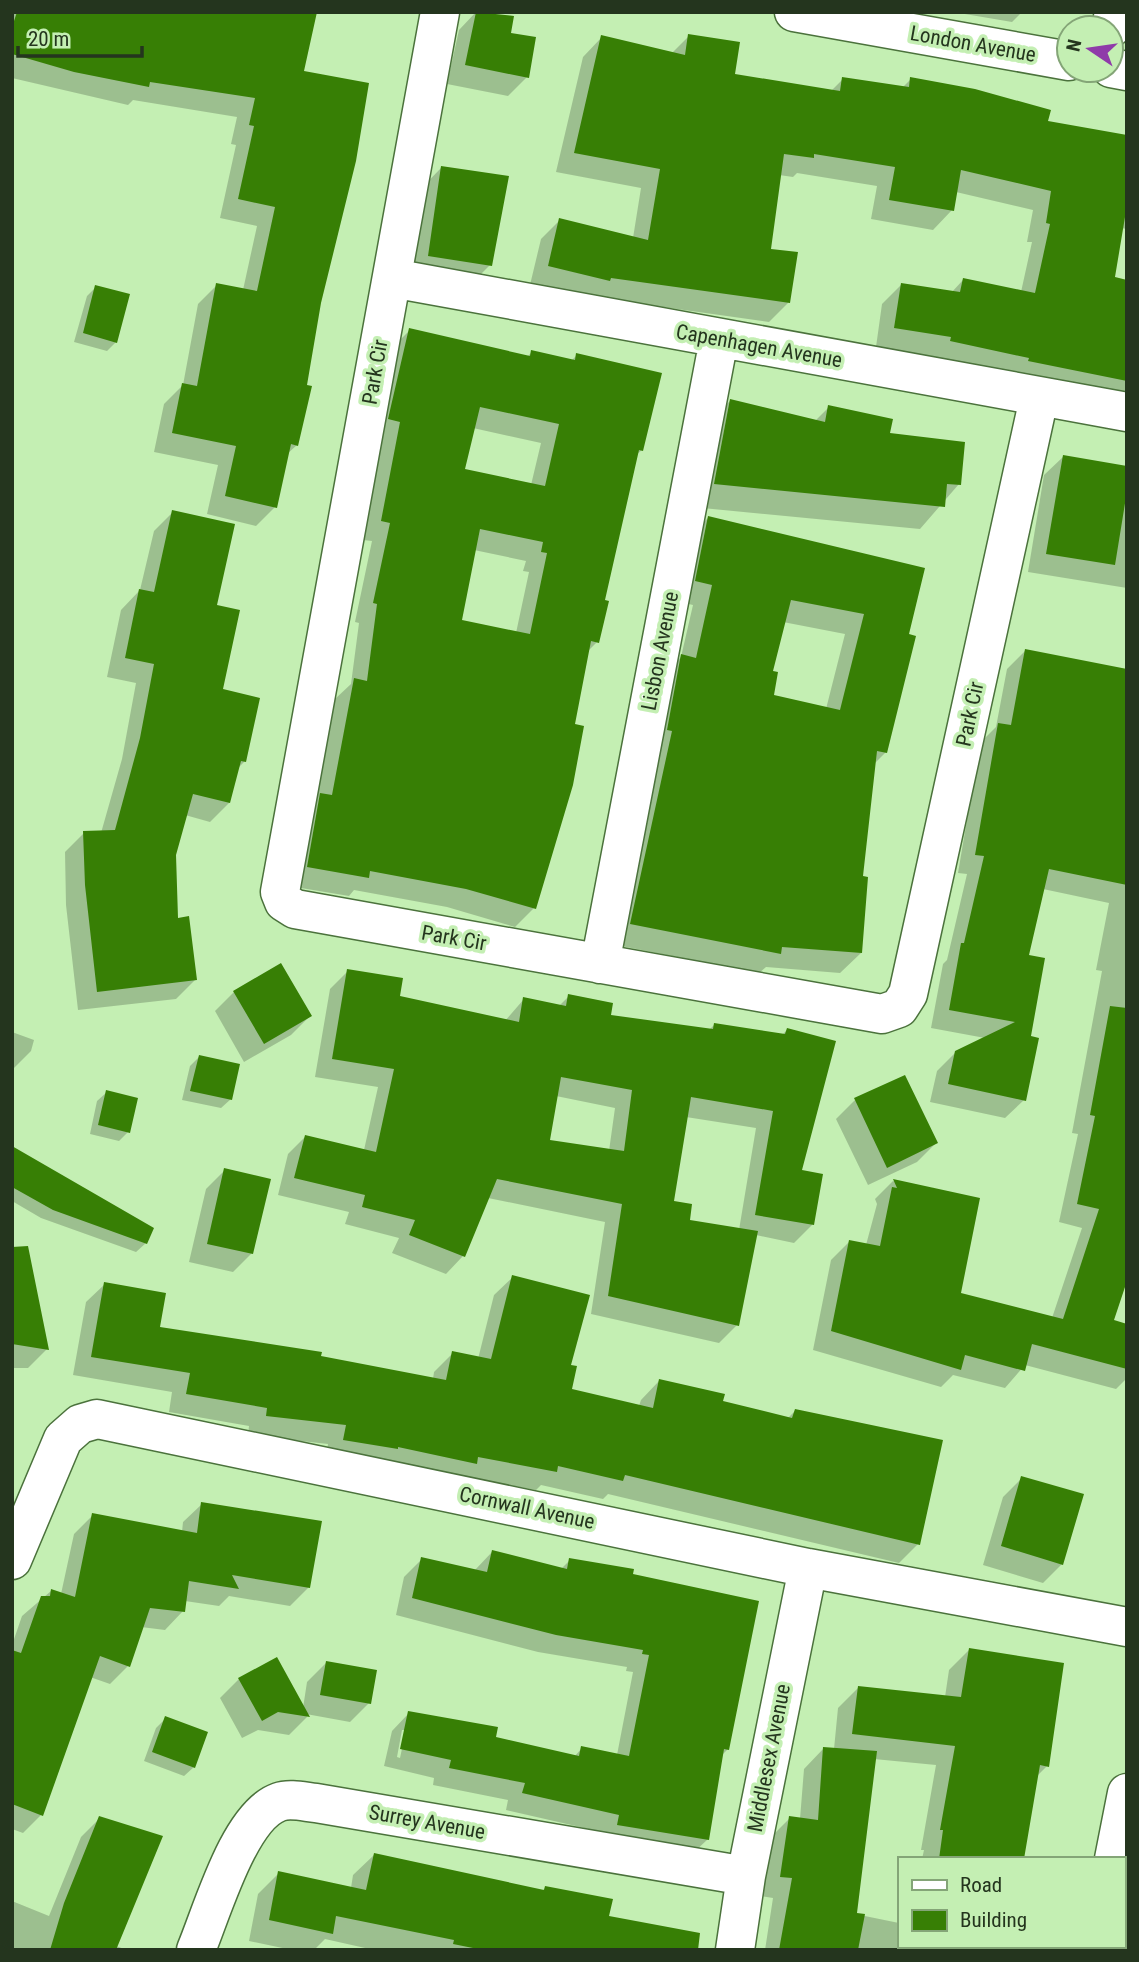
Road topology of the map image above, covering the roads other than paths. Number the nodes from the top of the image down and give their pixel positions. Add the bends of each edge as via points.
1 (440, 12) edge
2 (794, 12) edge
3 (1055, 59) edge
4 (392, 278) junction
5 (719, 339) junction
6 (1039, 398) junction
7 (1127, 412) edge
8 (600, 964) junction
9 (12, 1560) edge
10 (808, 1568) junction
11 (1127, 1627) edge
12 (1127, 1793) edge
13 (1114, 1857) edge
14 (746, 1876) junction
15 (196, 1950) edge
16 (735, 1950) edge

1 - 4 street, Park Cir
2 - 3 street, London Avenue
4 - 5 street, Capenhagen Avenue
4 - 8 street, Park Cir via 280,892 284,902 295,909
5 - 6 street, Capenhagen Avenue
5 - 8 street, Lisbon Avenue
6 - 7 street, Capenhagen Avenue
6 - 8 street, Park Cir via 908,994 900,1007 882,1014
9 - 10 street, Cornwall Avenue via 63,1439 80,1424 97,1419
10 - 11 street, Cornwall Avenue
10 - 14 street, Middlesex Avenue
12 - 13 street
14 - 15 street, Surrey Avenue via 316,1803 280,1801 262,1811 250,1826
14 - 16 street, Middlesex Avenue

